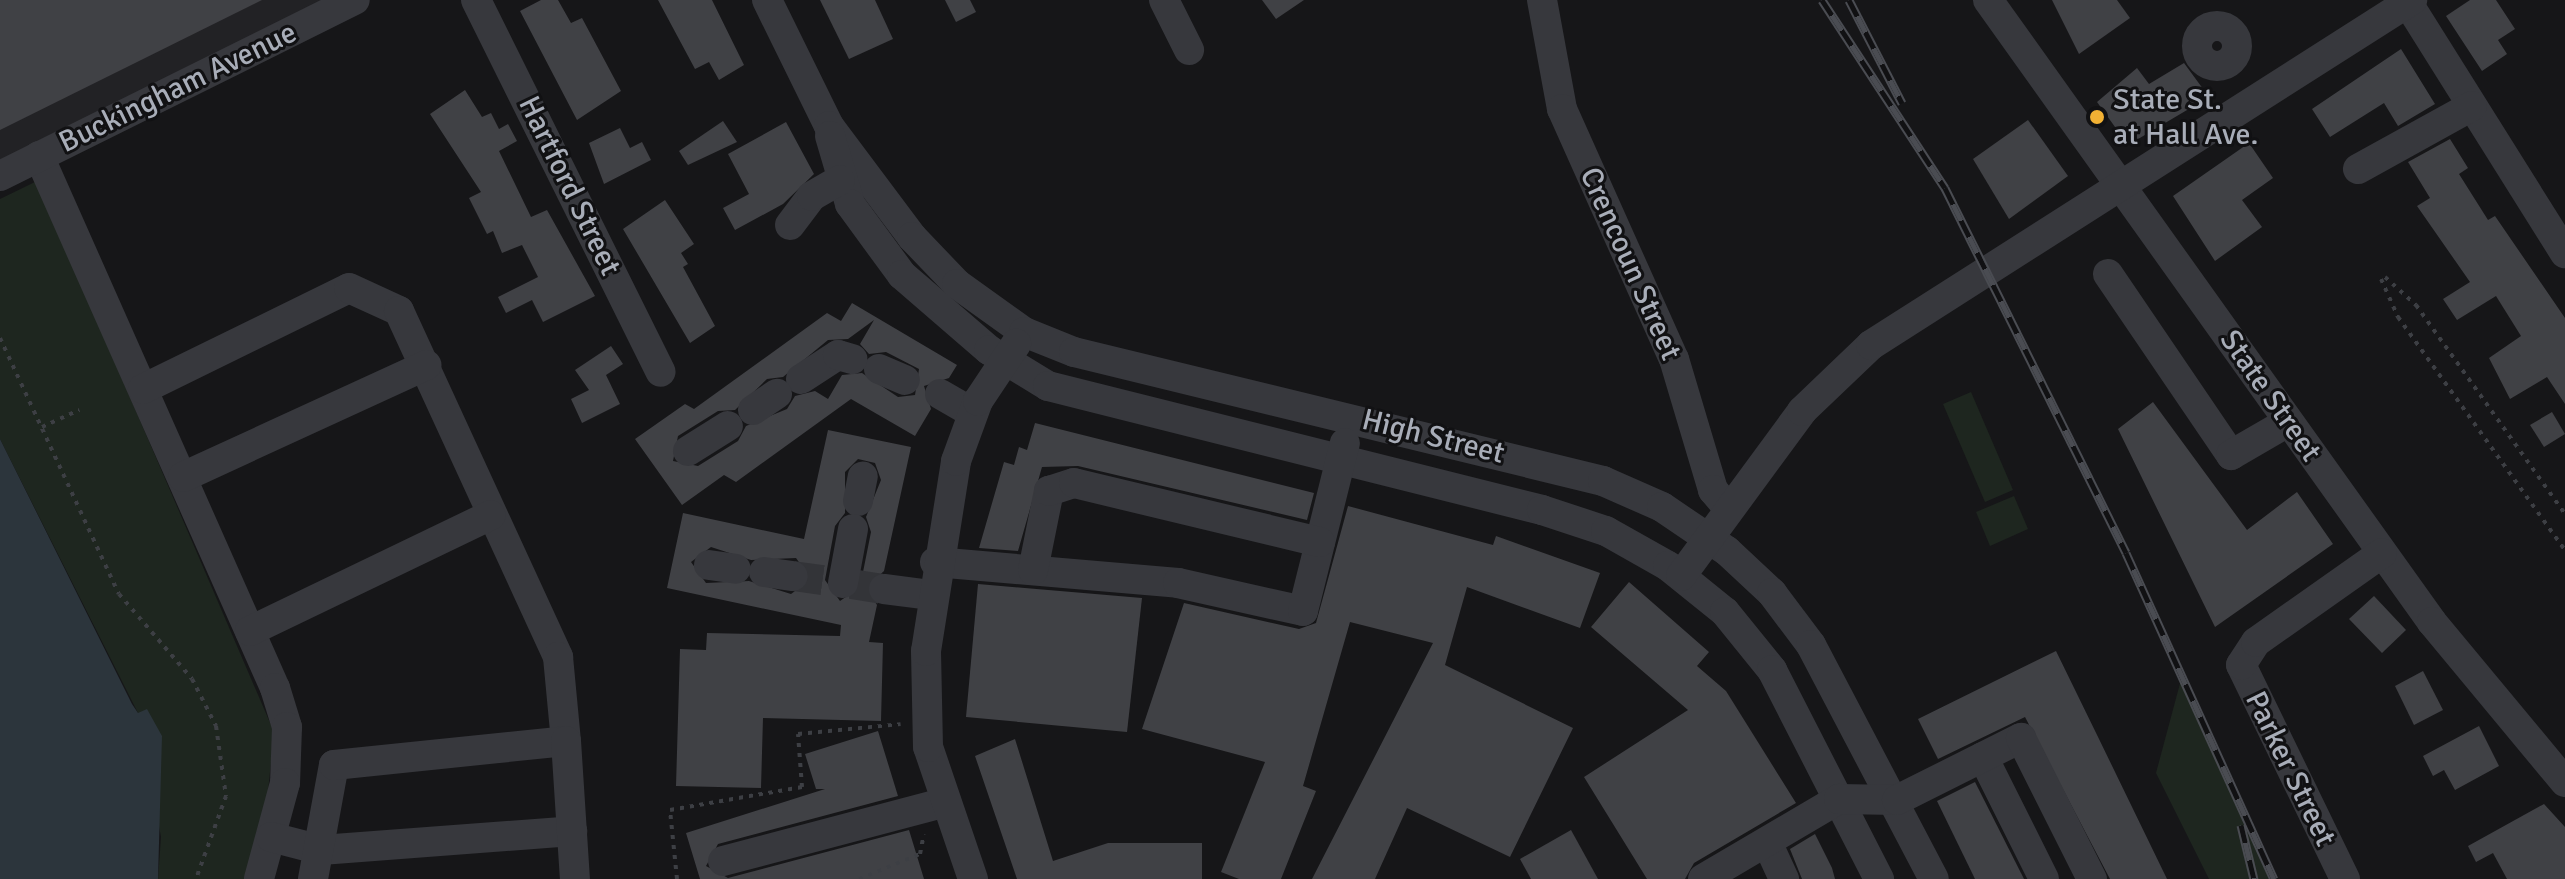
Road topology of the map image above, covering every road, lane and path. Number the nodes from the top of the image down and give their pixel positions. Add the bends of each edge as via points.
1 (355, 0) edge
2 (476, 0) edge
3 (767, 0) edge
4 (1164, 0) edge
5 (1988, 0) edge
6 (2409, 1) edge
7 (1544, 5) edge
8 (1189, 50) dead end
9 (2472, 106) junction
10 (829, 126) junction
11 (39, 156) junction
12 (2358, 169) dead end
13 (0, 176) edge
14 (840, 180) junction
15 (2121, 184) junction
16 (790, 225) dead end
17 (2565, 253) edge
18 (2108, 274) dead end
19 (1024, 332) junction
20 (0, 338) edge
21 (1004, 361) junction
22 (426, 365) junction
23 (879, 369) dead end
24 (661, 372) dead end
25 (143, 389) junction
26 (940, 394) dead end
27 (79, 410) dead end
28 (973, 413) junction
29 (1351, 417) junction
30 (2288, 422) junction
31 (42, 427) junction
32 (688, 451) dead end
33 (1340, 461) junction
34 (183, 477) junction
35 (858, 502) dead end
36 (1729, 509) junction
37 (2565, 514) edge
38 (491, 515) junction
39 (1709, 538) junction
40 (1320, 542) junction
41 (2565, 550) edge
42 (2382, 553) junction
43 (935, 562) junction
44 (1033, 570) junction
45 (1681, 576) junction
46 (839, 583) dead end
47 (884, 589) tunnel mouth
48 (930, 595) junction
49 (250, 631) junction
50 (901, 723) dead end
51 (566, 741) junction
52 (1983, 757) junction
53 (2565, 782) edge
54 (1839, 799) junction
55 (1897, 800) junction
56 (946, 802) junction
57 (572, 831) junction
58 (271, 837) junction
59 (1767, 842) junction
60 (321, 850) junction
61 (723, 861) dead end
62 (196, 879) edge
63 (259, 879) edge
64 (313, 879) edge
65 (575, 879) edge
66 (677, 879) edge
67 (973, 879) edge
68 (1703, 879) edge
69 (1784, 879) edge
70 (1879, 879) edge
71 (1934, 879) edge
72 (2044, 879) edge
73 (2092, 879) edge
74 (2345, 879) edge

1 - 11 street, Buckingham Avenue
2 - 24 street, Hartford Street
3 - 10 street, High Street
4 - 8 street
5 - 15 street, State Street
6 - 9 street
6 - 15 street
7 - 36 street, Crencoun Street via 1562,109 1674,359 1713,490
9 - 12 street
9 - 17 street
10 - 14 street, High Street
10 - 19 street, High Street via 926,253
11 - 13 street, Buckingham Avenue
11 - 25 street
14 - 16 street via 812,196
14 - 21 street, High Street via 902,275
15 - 30 street, State Street
15 - 36 street via 1851,362 1802,411
18 - 30 street via 2231,455
19 - 21 street
19 - 29 street, High Street via 1074,352
20 - 31 path
21 - 28 street
21 - 33 street, High Street via 1092,401
22 - 25 street via 399,311 349,288
22 - 34 street
22 - 38 street
23 - 32 street via 838,355
25 - 34 street
26 - 28 street
27 - 31 path
28 - 43 street
29 - 33 street
29 - 39 street, High Street via 1603,481
30 - 42 street, State Street
31 - 62 path via 119,594 192,679 216,726 226,796
33 - 40 street
33 - 45 street, High Street via 1567,517 1622,539
34 - 49 street
35 - 46 street
36 - 39 street
37 - 41 path via 2416,305 2383,278 2398,317
38 - 49 street
38 - 51 street via 558,657
39 - 45 street
39 - 55 street, High Street via 1797,625
40 - 44 street via 1303,611 1178,583
40 - 44 street via 1074,483 1049,491
42 - 53 street, State Street
42 - 74 street, Parker Street via 2243,657 2244,675
43 - 44 street
43 - 48 street
45 - 54 street, High Street via 1760,652
47 - 48 street
48 - 56 street via 928,747
49 - 58 street via 287,727 285,783
50 - 66 path via 798,734 802,787 670,810
51 - 57 street
51 - 60 street via 334,765
52 - 55 street
52 - 72 street
52 - 73 street via 2021,738
54 - 55 street
54 - 59 street
54 - 70 street, High Street
55 - 71 street, High Street
56 - 61 street
56 - 67 street
57 - 60 street
57 - 65 street
58 - 60 street
58 - 63 street
59 - 68 street
59 - 69 street
60 - 64 street

